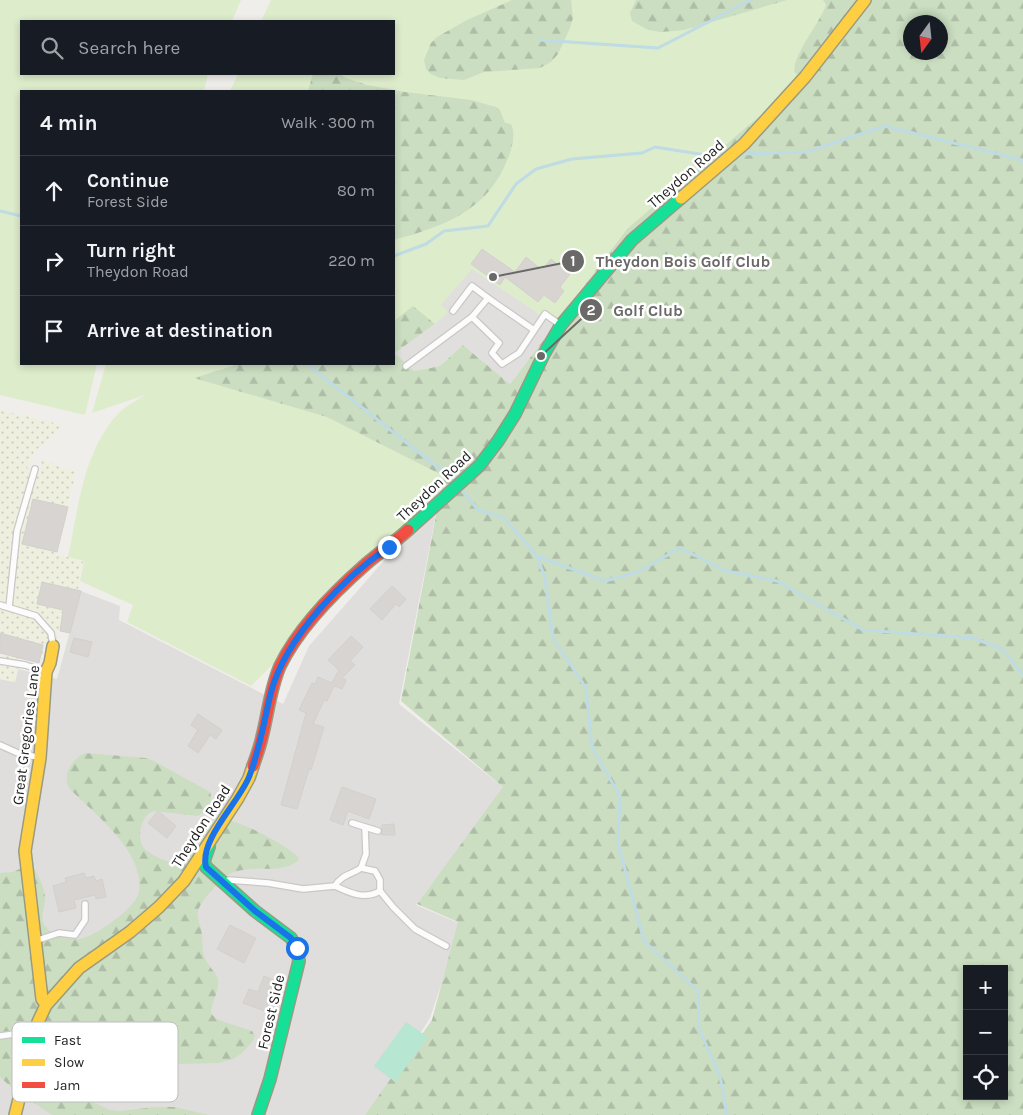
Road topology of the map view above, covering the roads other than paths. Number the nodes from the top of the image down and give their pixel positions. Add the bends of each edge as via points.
1 (865, 0) edge
2 (488, 298) junction
3 (453, 311) dead end
4 (472, 317) junction
5 (561, 325) junction
6 (534, 330) junction
7 (406, 366) dead end
8 (35, 469) dead end
9 (0, 605) edge
10 (9, 607) junction
11 (53, 646) joint
12 (0, 661) edge
13 (46, 672) junction
14 (0, 745) edge
15 (40, 758) junction
16 (352, 823) dead end
17 (365, 828) junction
18 (378, 831) dead end
19 (211, 837) junction
20 (361, 868) junction
21 (218, 879) junction
22 (335, 886) junction
23 (380, 891) junction
24 (85, 904) dead end
25 (35, 941) junction
26 (446, 946) dead end
27 (46, 1005) junction
28 (38, 1022) edge
29 (19, 1102) edge
30 (16, 1115) edge
31 (258, 1115) edge

1 - 5 street, Theydon Road via 805,77 744,144 632,240
2 - 3 lane via 472,286
2 - 4 lane
2 - 6 lane
4 - 6 lane via 499,343 492,353 502,364 519,354
4 - 7 lane
5 - 6 lane via 545,314
5 - 19 street, Theydon Road via 515,414 479,466 340,588 291,647 272,691 249,778
8 - 10 lane via 17,531
9 - 10 lane
10 - 11 lane via 36,616 51,632
11 - 13 street, Great Gregories Lane
12 - 13 lane
13 - 15 street, Great Gregories Lane
14 - 15 lane
15 - 25 street, Great Gregories Lane via 25,851
16 - 17 lane
17 - 18 lane
17 - 20 lane via 366,854
19 - 21 street, Forest Side via 204,861
19 - 27 street, Theydon Road via 184,881 130,932 78,968
20 - 22 lane via 339,878
20 - 23 lane via 375,871 380,880
21 - 22 lane via 268,882 303,889
21 - 31 street, Forest Side via 291,938 297,948 299,961 270,1080
22 - 23 lane via 362,896 372,896
23 - 26 lane via 414,929
24 - 25 lane via 85,920 76,935 59,933
25 - 27 street, Great Gregories Lane via 42,999
27 - 28 street, Theydon Road
29 - 30 street, Theydon Road

